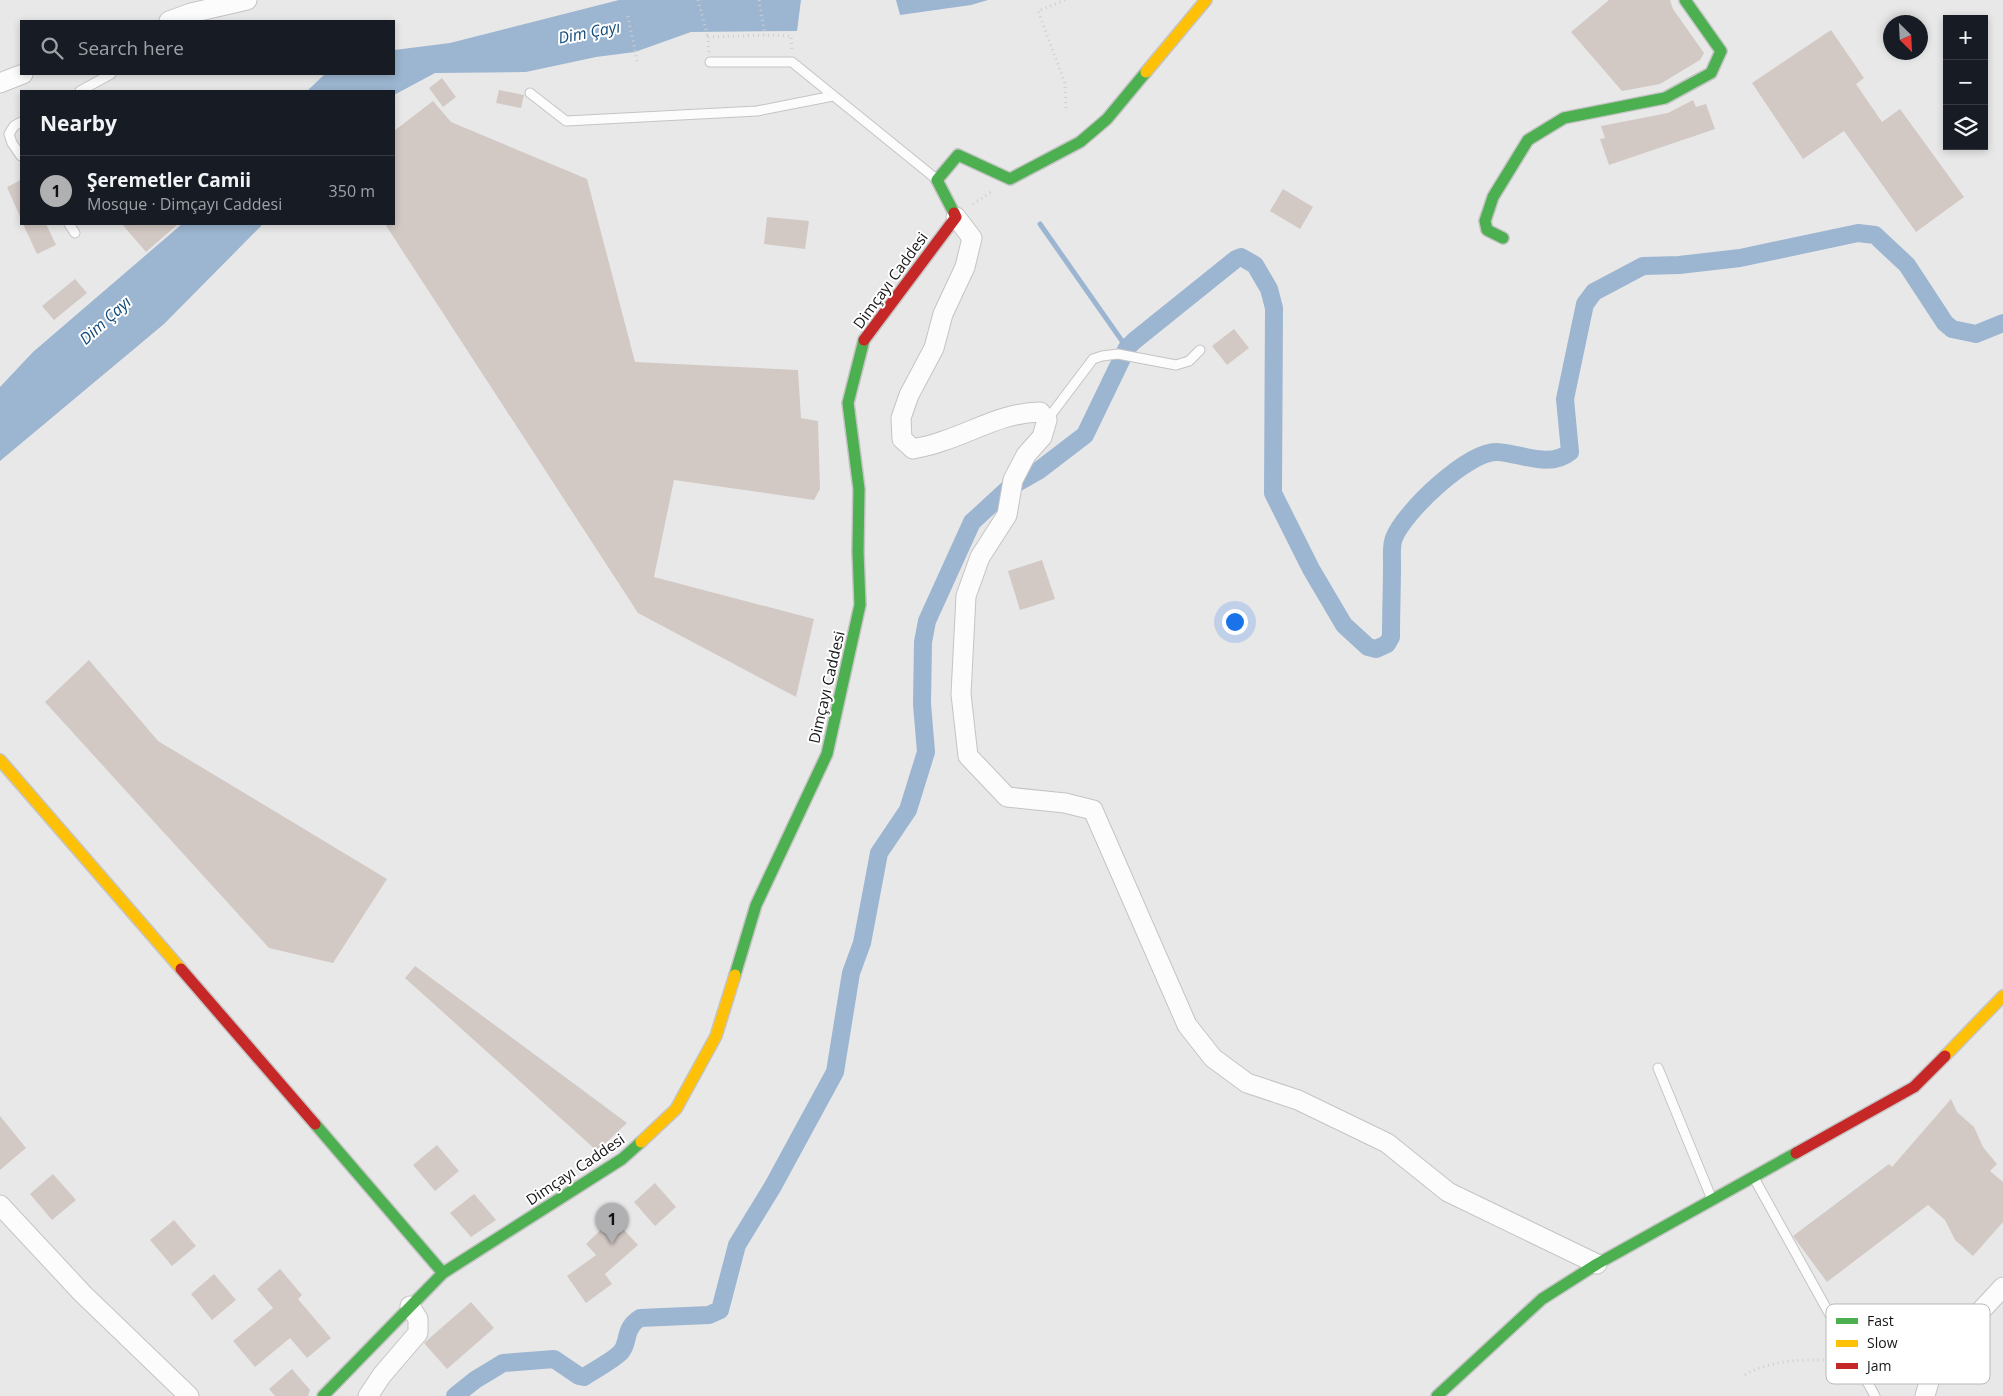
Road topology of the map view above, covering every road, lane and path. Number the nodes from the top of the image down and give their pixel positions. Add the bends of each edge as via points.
1 (247, 0) edge
2 (698, 0) edge
3 (760, 0) edge
4 (1065, 0) edge
5 (1206, 0) edge
6 (1685, 0) edge
7 (628, 16) dead end
8 (188, 17) edge
9 (174, 20) edge
10 (764, 35) junction
11 (708, 37) junction
12 (637, 60) dead end
13 (710, 62) joint
14 (792, 62) junction
15 (20, 75) edge
16 (109, 75) edge
17 (0, 83) edge
18 (82, 90) edge
19 (530, 93) dead end
20 (833, 96) junction
21 (1066, 112) dead end
22 (20, 123) edge
23 (20, 155) edge
24 (1010, 179) junction
25 (937, 180) junction
26 (956, 217) junction
27 (70, 225) edge
28 (75, 233) dead end
29 (1503, 238) dead end
30 (1200, 350) dead end
31 (1047, 420) junction
32 (0, 760) edge
33 (2003, 996) edge
34 (1658, 1068) dead end
35 (1754, 1177) junction
36 (1712, 1201) junction
37 (0, 1205) edge
38 (1598, 1264) junction
39 (443, 1273) junction
40 (2003, 1287) edge
41 (1987, 1304) edge
42 (410, 1306) junction
43 (1826, 1307) edge
44 (1826, 1360) edge
45 (1744, 1375) dead end
46 (1868, 1384) edge
47 (189, 1396) edge
48 (323, 1396) edge
49 (368, 1396) edge
50 (1437, 1396) edge
51 (1875, 1396) edge

1 - 8 street
2 - 11 path
3 - 10 path
4 - 21 path via 1038,11 1065,83
5 - 24 street via 1107,119 1080,142
6 - 29 street via 1720,51 1711,73 1665,98 1564,118 1528,140 1493,197 1485,222 1487,230
7 - 12 path
8 - 9 street
10 - 11 path
10 - 14 path via 791,36
11 - 13 path
13 - 14 lane
14 - 20 lane
15 - 17 street
16 - 18 lane
19 - 20 lane via 566,121 756,111
20 - 25 lane
22 - 23 lane via 10,134
24 - 25 street via 958,155
24 - 26 path
25 - 26 street
26 - 31 street via 972,238 943,314 934,348 909,395 901,418 902,439 913,449 1023,412 1040,412
26 - 39 street, Dimçayı Caddesi via 865,337 848,404 859,489 860,605 827,754 756,905 716,1036 676,1109 622,1159
27 - 28 lane
30 - 31 lane via 1189,361 1176,365 1118,354 1092,359
31 - 38 street via 1042,437 1026,455 1012,486 1007,515 980,557 966,596 961,694 968,756 1007,797 1065,803 1094,810 1187,1025 1213,1058 1247,1083 1298,1100 1387,1143 1448,1192
32 - 39 street
33 - 35 street via 1914,1087
34 - 36 lane
35 - 36 street
35 - 43 lane
36 - 38 street
37 - 47 street via 83,1294
38 - 50 street via 1542,1299
39 - 42 street, Dimçayı Caddesi
40 - 41 street
42 - 48 street, Dimçayı Caddesi
42 - 49 street via 418,1319 418,1333
44 - 45 path via 1799,1359 1755,1368
46 - 51 lane

